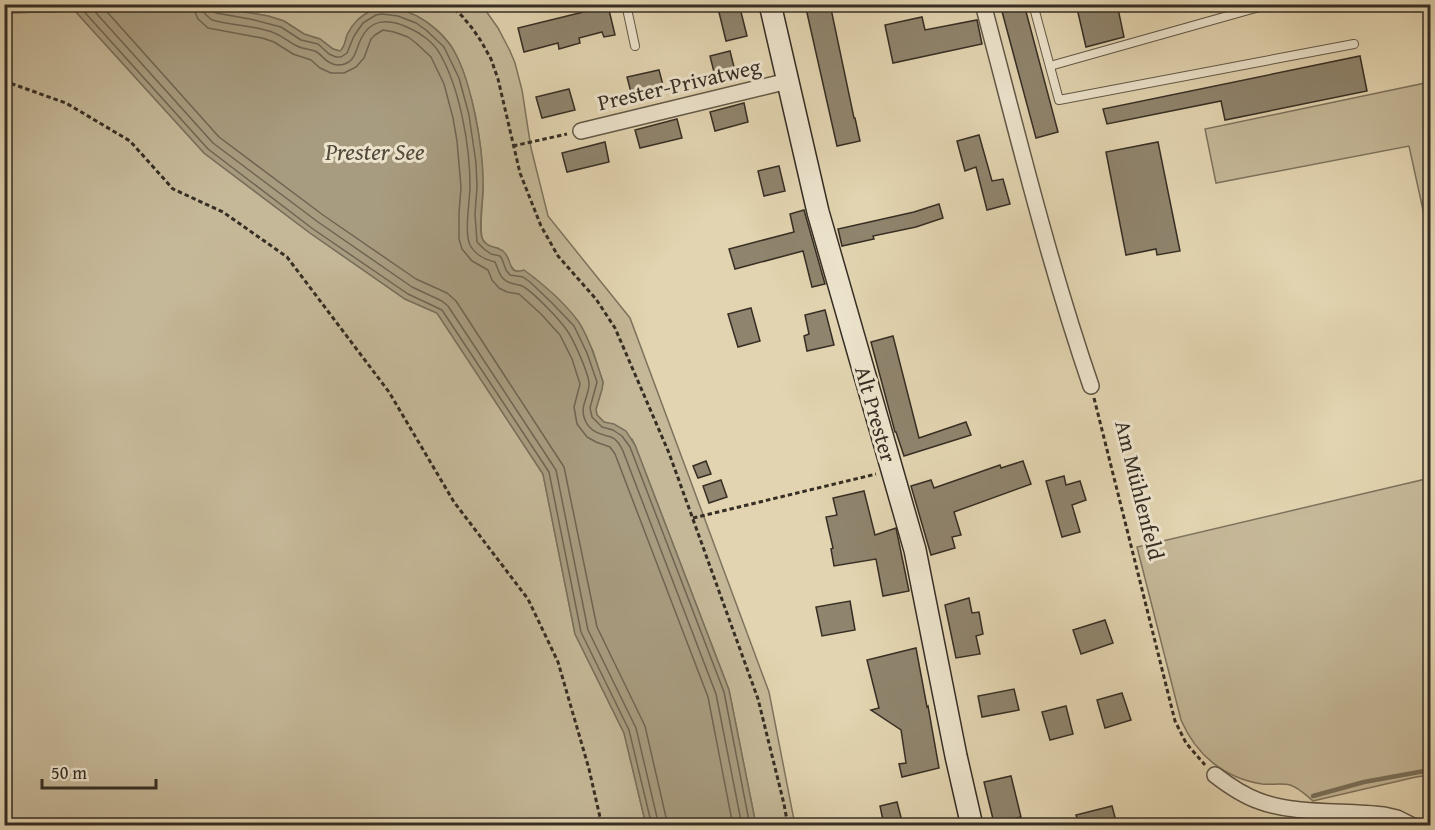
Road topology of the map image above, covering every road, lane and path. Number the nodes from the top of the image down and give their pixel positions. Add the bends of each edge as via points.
1 (449, 4) edge
2 (626, 4) edge
3 (770, 4) edge
4 (983, 4) edge
5 (1033, 4) edge
6 (1270, 4) edge
7 (1354, 44) dead end
8 (635, 46) dead end
9 (1050, 66) junction
10 (4, 81) edge
11 (788, 81) junction
12 (581, 130) joint
13 (513, 146) junction
14 (1091, 386) joint
15 (893, 470) junction
16 (693, 518) junction
17 (1215, 775) joint
18 (4, 815) edge
19 (12, 825) edge
20 (602, 825) edge
21 (788, 825) edge
22 (972, 825) edge
23 (1413, 825) edge

1 - 13 path via 472,27 491,59
2 - 8 lane
3 - 11 main road, Alt Prester
4 - 14 street via 1070,326
5 - 9 lane
6 - 9 lane
7 - 9 lane via 1059,100
10 - 20 path via 66,103 130,141 173,189 223,212 287,257 389,392 454,502 528,599 558,662
11 - 12 street, Prester-Privatweg
11 - 15 main road, Alt Prester via 818,212
12 - 13 path
13 - 16 path via 526,191 550,243 615,328
14 - 17 path, Am Mühlenfeld via 1175,721 1186,743
15 - 16 path
15 - 22 main road, Alt Prester via 915,550
16 - 21 path via 758,699
17 - 23 street via 1266,804 1384,815
18 - 19 path

